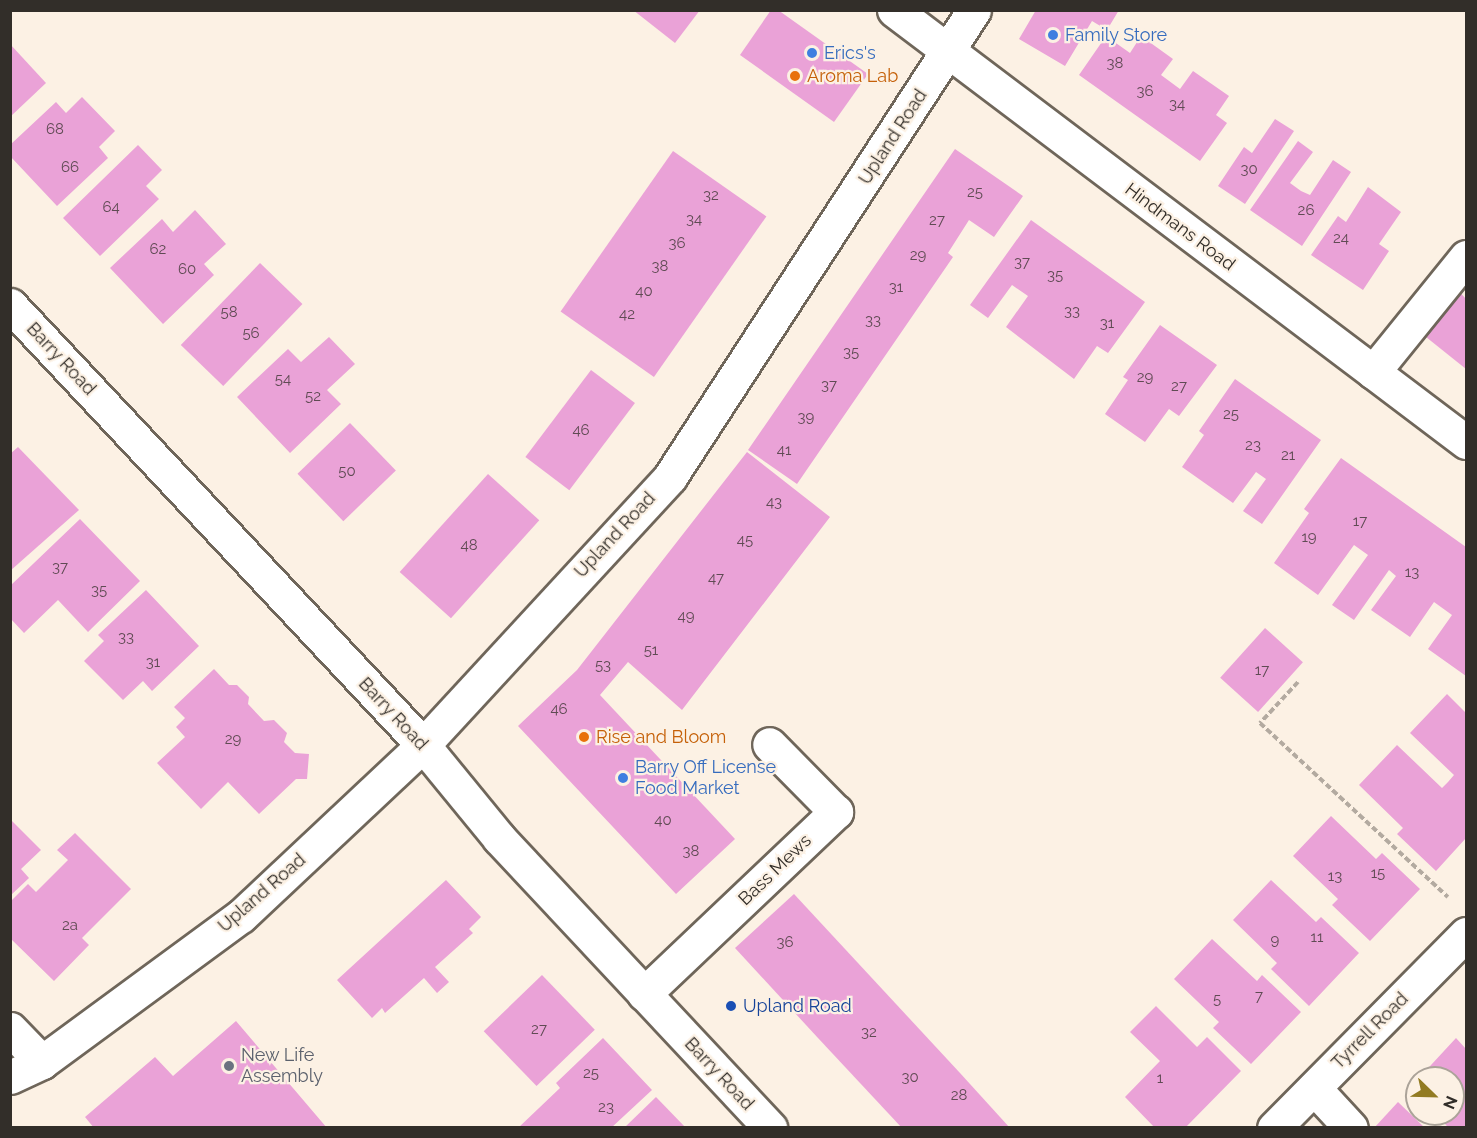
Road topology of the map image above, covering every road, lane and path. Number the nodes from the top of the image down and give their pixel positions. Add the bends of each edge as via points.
1 (894, 10) edge
2 (974, 10) edge
3 (948, 53) junction
4 (1467, 257) edge
5 (10, 305) edge
6 (1373, 372) junction
7 (1467, 442) edge
8 (1298, 682) dead end
9 (769, 744) dead end
10 (423, 745) junction
11 (1462, 920) edge
12 (645, 994) junction
13 (10, 1029) edge
14 (42, 1062) junction
15 (10, 1077) edge
16 (1314, 1088) junction
17 (770, 1128) edge
18 (1274, 1128) edge
19 (1351, 1128) edge

1 - 3 street, Hindmans Road
2 - 3 street, Upland Road
3 - 6 street, Hindmans Road
3 - 10 street, Upland Road via 670,477
4 - 6 street
5 - 10 street, Barry Road
6 - 7 street, Hindmans Road
8 - 11 path via 1260,723
9 - 12 street, Bass Mews via 836,812
10 - 12 street, Barry Road via 499,838
10 - 14 street, Upland Road via 241,916
11 - 16 street, Tyrrell Road
12 - 17 street, Barry Road
13 - 14 street
14 - 15 street, Upland Road
16 - 18 street, Tyrrell Road
16 - 19 street

